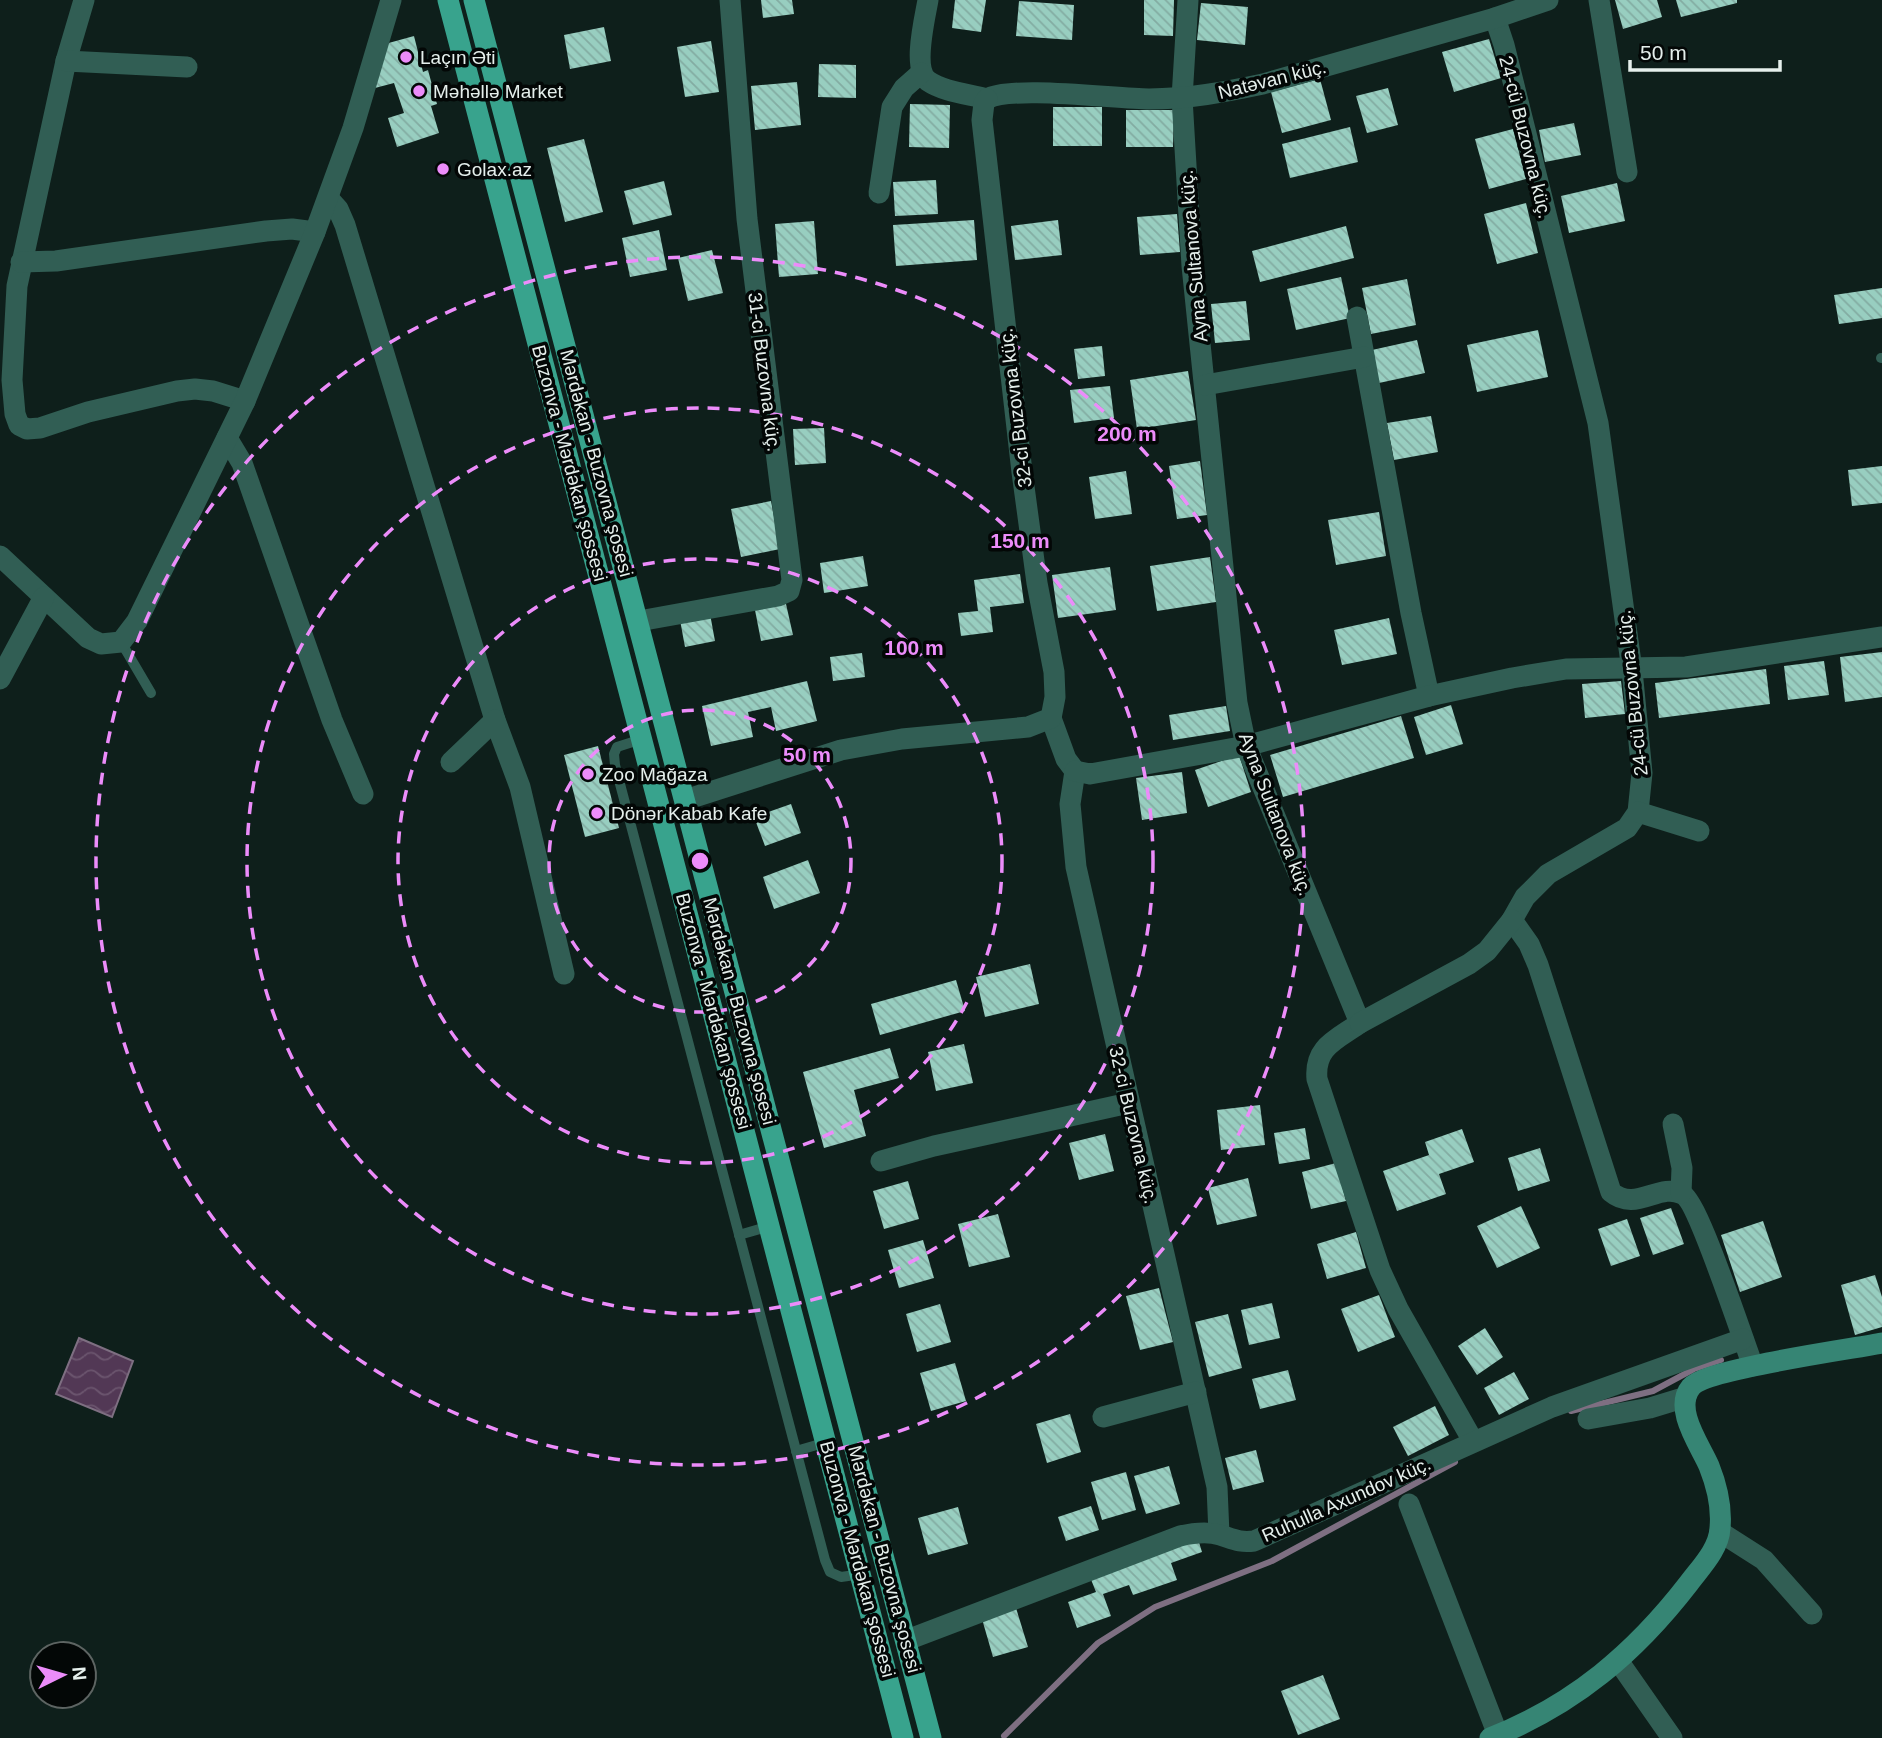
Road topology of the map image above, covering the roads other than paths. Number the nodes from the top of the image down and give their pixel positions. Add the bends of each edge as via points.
1 (84, 0) edge
2 (391, 0) edge
3 (448, 0) edge
4 (474, 0) edge
5 (730, 0) edge
6 (928, 0) edge
7 (1188, 0) edge
8 (1548, 0) edge
9 (1599, 0) edge
10 (1495, 18) junction
11 (66, 61) junction
12 (187, 67) dead end
13 (921, 72) junction
14 (1182, 98) junction
15 (987, 99) junction
16 (1627, 173) dead end
17 (879, 193) dead end
18 (329, 199) junction
19 (316, 232) junction
20 (21, 262) junction
21 (1357, 317) dead end
22 (1364, 357) junction
23 (6, 381) edge
24 (1205, 385) junction
25 (245, 401) junction
26 (227, 438) junction
27 (0, 556) edge
28 (44, 597) junction
29 (639, 621) junction
30 (1882, 637) edge
31 (121, 642) junction
32 (1632, 670) junction
33 (0, 679) edge
34 (151, 693) dead end
35 (1429, 696) junction
36 (1051, 718) junction
37 (495, 720) junction
38 (642, 739) junction
39 (1246, 746) junction
40 (451, 762) dead end
41 (1074, 771) junction
42 (363, 794) dead end
43 (685, 800) junction
44 (1638, 812) junction
45 (1699, 831) dead end
46 (1511, 920) junction
47 (564, 974) dead end
48 (1360, 1023) junction
49 (1129, 1102) junction
50 (1672, 1124) dead end
51 (881, 1161) dead end
52 (1681, 1193) junction
53 (770, 1226) junction
54 (739, 1235) junction
55 (1742, 1339) junction
56 (1882, 1343) edge
57 (1753, 1366) junction
58 (1196, 1392) junction
59 (1686, 1397) junction
60 (1103, 1417) dead end
61 (1588, 1419) dead end
62 (1473, 1441) junction
63 (827, 1442) junction
64 (796, 1451) junction
65 (1409, 1504) dead end
66 (1720, 1532) junction
67 (1219, 1534) junction
68 (862, 1574) junction
69 (1812, 1614) dead end
70 (907, 1640) junction
71 (1619, 1662) junction
72 (1494, 1736) edge
73 (903, 1738) edge
74 (931, 1738) edge
75 (1672, 1738) edge

1 - 11 street
2 - 18 street
3 - 38 main road, Buzonva - Mərdəkan şossesi
4 - 29 main road, Mərdəkan - Buzovna şosesi
5 - 29 street, 31-ci Buzovna küç. via 747,219 792,580 789,591 778,596
6 - 13 street
7 - 14 street, Ayna Sultanova küç.
8 - 10 street, Natəvan küç.
9 - 16 street
10 - 14 street, Natəvan küç. via 1263,84
10 - 32 street, 24-cü Buzovna küç. via 1598,422
11 - 12 street
11 - 20 street
13 - 15 street via 940,86
13 - 17 street via 892,107
14 - 15 street, Natəvan küç. via 1019,93
14 - 24 street, Ayna Sultanova küç.
15 - 36 street, 32-ci Buzovna küç. via 982,120 1022,472 1054,672
18 - 19 street
18 - 37 street via 345,225
19 - 20 street via 266,231
19 - 25 street
20 - 23 street
21 - 22 street
22 - 24 street
22 - 35 street
23 - 25 street via 19,425 27,429 177,391 212,391
24 - 39 street, Ayna Sultanova küç. via 1237,704
25 - 26 street
26 - 31 street via 137,621
26 - 42 street via 242,463 332,720
27 - 28 street
28 - 31 street via 88,638 101,645
28 - 33 street
29 - 43 main road, Mərdəkan - Buzovna şosesi
30 - 32 street via 1686,667
31 - 34 lane
32 - 35 street via 1566,669
32 - 44 street, 24-cü Buzovna küç. via 1643,773
35 - 39 street
36 - 41 street, 32-ci Buzovna küç.
36 - 43 street via 1028,727 841,750
37 - 40 street
37 - 47 street via 520,787
38 - 53 main road, Buzonva - Mərdəkan şossesi
38 - 54 lane via 617,747 615,765
39 - 41 street via 1090,774
39 - 48 street, Ayna Sultanova küç.
41 - 49 street, 32-ci Buzovna küç. via 1070,804 1076,867
43 - 70 main road, Mərdəkan - Buzovna şosesi
44 - 45 street
44 - 46 street via 1620,833 1548,874 1525,897
46 - 48 street via 1487,951 1469,964
46 - 52 street via 1530,944 1538,965 1611,1192 1620,1200
48 - 62 street via 1322,1050 1316,1064 1317,1079 1380,1269
49 - 51 street
49 - 58 street, 32-ci Buzovna küç.
50 - 52 street via 1682,1168
52 - 55 street via 1695,1210
53 - 54 lane
53 - 63 main road, Buzonva - Mərdəkan şossesi
54 - 64 lane
55 - 57 street
55 - 62 street, Ruhulla Axundov küç. via 1552,1407
56 - 57 street
57 - 59 street via 1698,1381
58 - 60 street
58 - 67 street, 32-ci Buzovna küç. via 1217,1487
59 - 61 street
59 - 66 street via 1687,1418 1719,1500
62 - 67 street, Ruhulla Axundov küç. via 1254,1541
63 - 64 lane
63 - 68 main road, Buzonva - Mərdəkan şossesi
64 - 68 lane via 830,1572 841,1577
65 - 72 street
66 - 69 street via 1764,1560
66 - 71 street via 1706,1561 1668,1611
67 - 70 street, Ruhulla Axundov küç. via 1180,1536
68 - 73 main road, Buzonva - Mərdəkan şossesi
70 - 74 main road, Mərdəkan - Buzovna şosesi
71 - 72 street via 1537,1717
71 - 75 street

